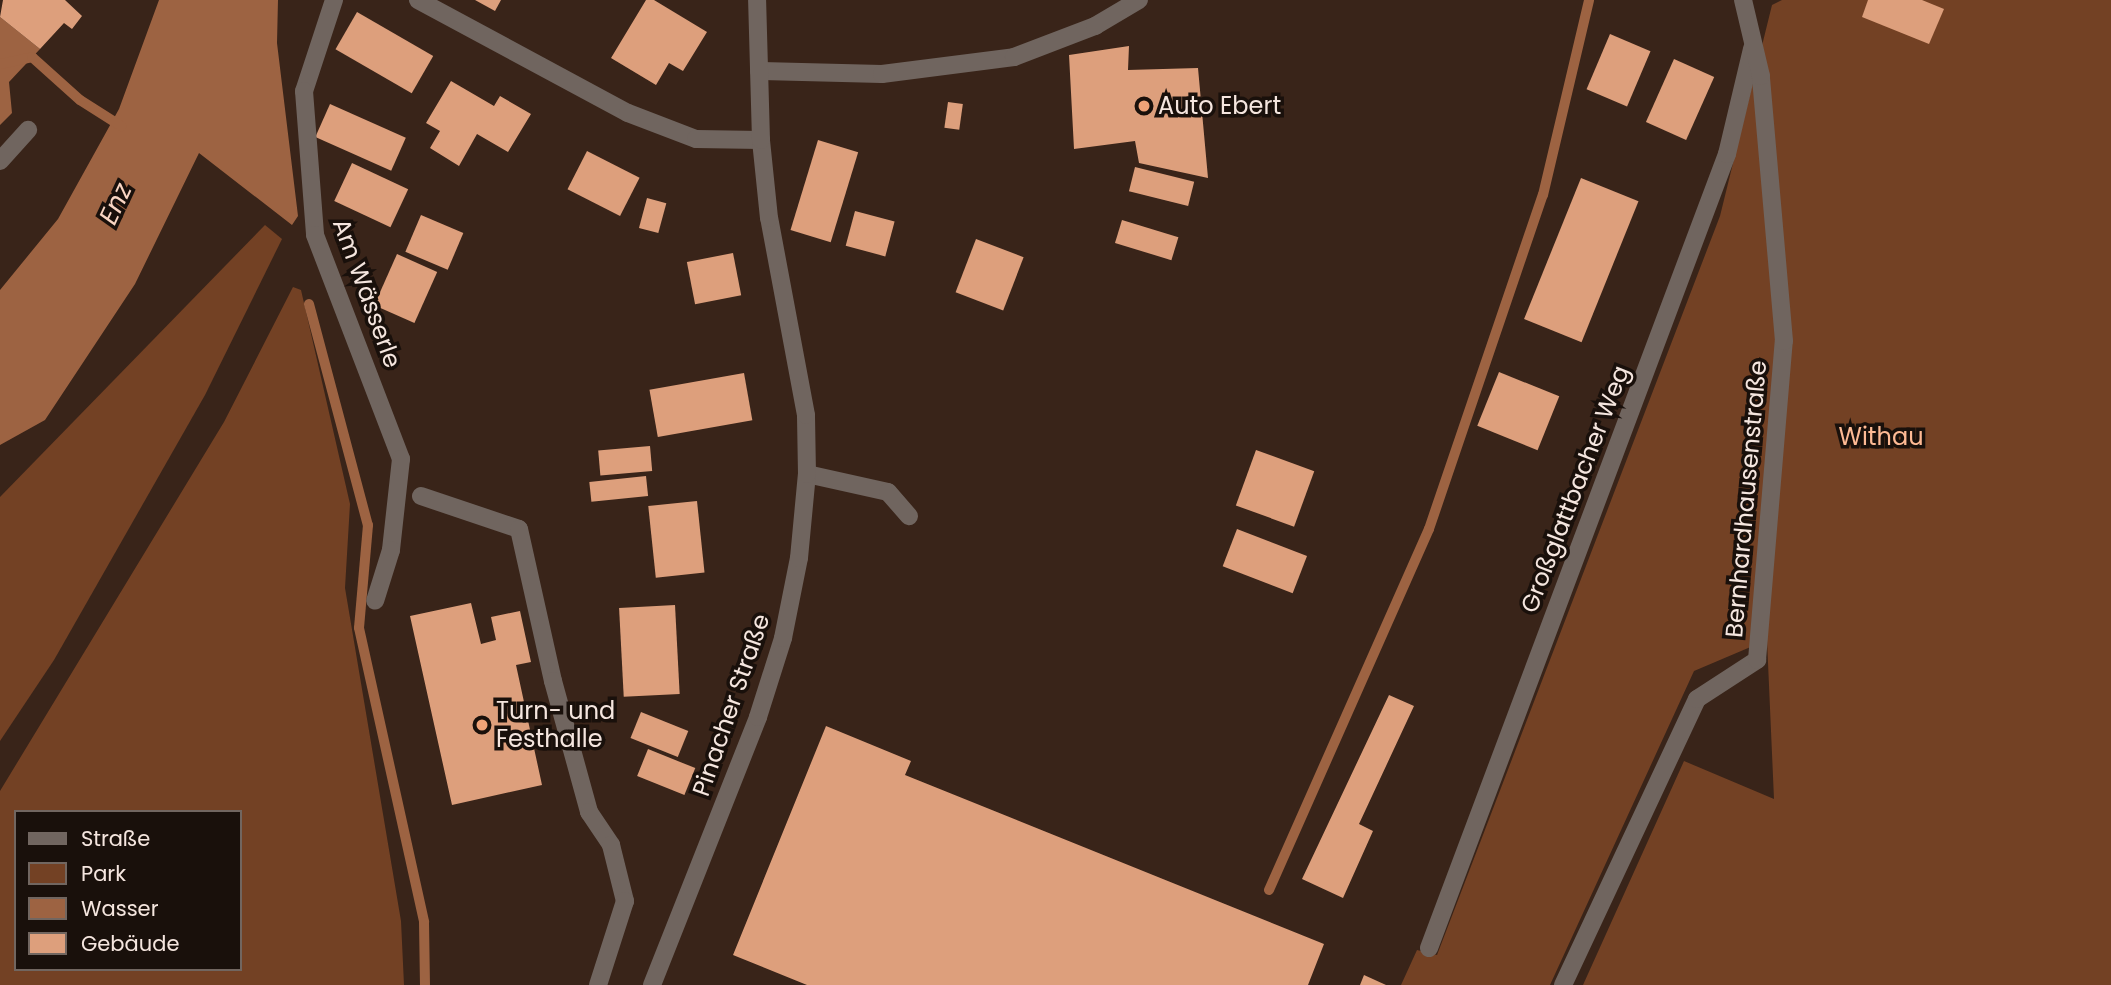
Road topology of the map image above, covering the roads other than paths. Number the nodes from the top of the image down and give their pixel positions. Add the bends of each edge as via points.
1 (334, 0) edge
2 (418, 0) edge
3 (757, 0) edge
4 (1139, 0) edge
5 (1743, 0) edge
6 (1753, 45) junction
7 (759, 71) junction
8 (28, 130) dead end
9 (761, 140) junction
10 (0, 161) edge
11 (807, 474) junction
12 (421, 496) dead end
13 (909, 516) dead end
14 (375, 601) dead end
15 (1429, 948) dead end
16 (598, 985) edge
17 (652, 985) edge
18 (1563, 985) edge

1 - 14 street, Am Wässerle via 303,91 315,235 401,459 391,550
2 - 9 street via 628,113 696,139
3 - 7 street, Pinacher Straße
4 - 7 street via 1095,26 1014,57 882,74
5 - 6 street, Bernhardhausenstraße
6 - 15 street, Großglattbacher Weg via 1727,155
6 - 18 street, Bernhardhausenstraße via 1760,76 1784,341 1757,660 1697,699
7 - 9 street, Pinacher Straße
8 - 10 street
9 - 11 street, Pinacher Straße via 769,218 806,415
11 - 13 street via 888,492
11 - 17 street, Pinacher Straße via 799,558 783,638 758,717
12 - 16 street via 519,529 589,812 611,845 625,901

